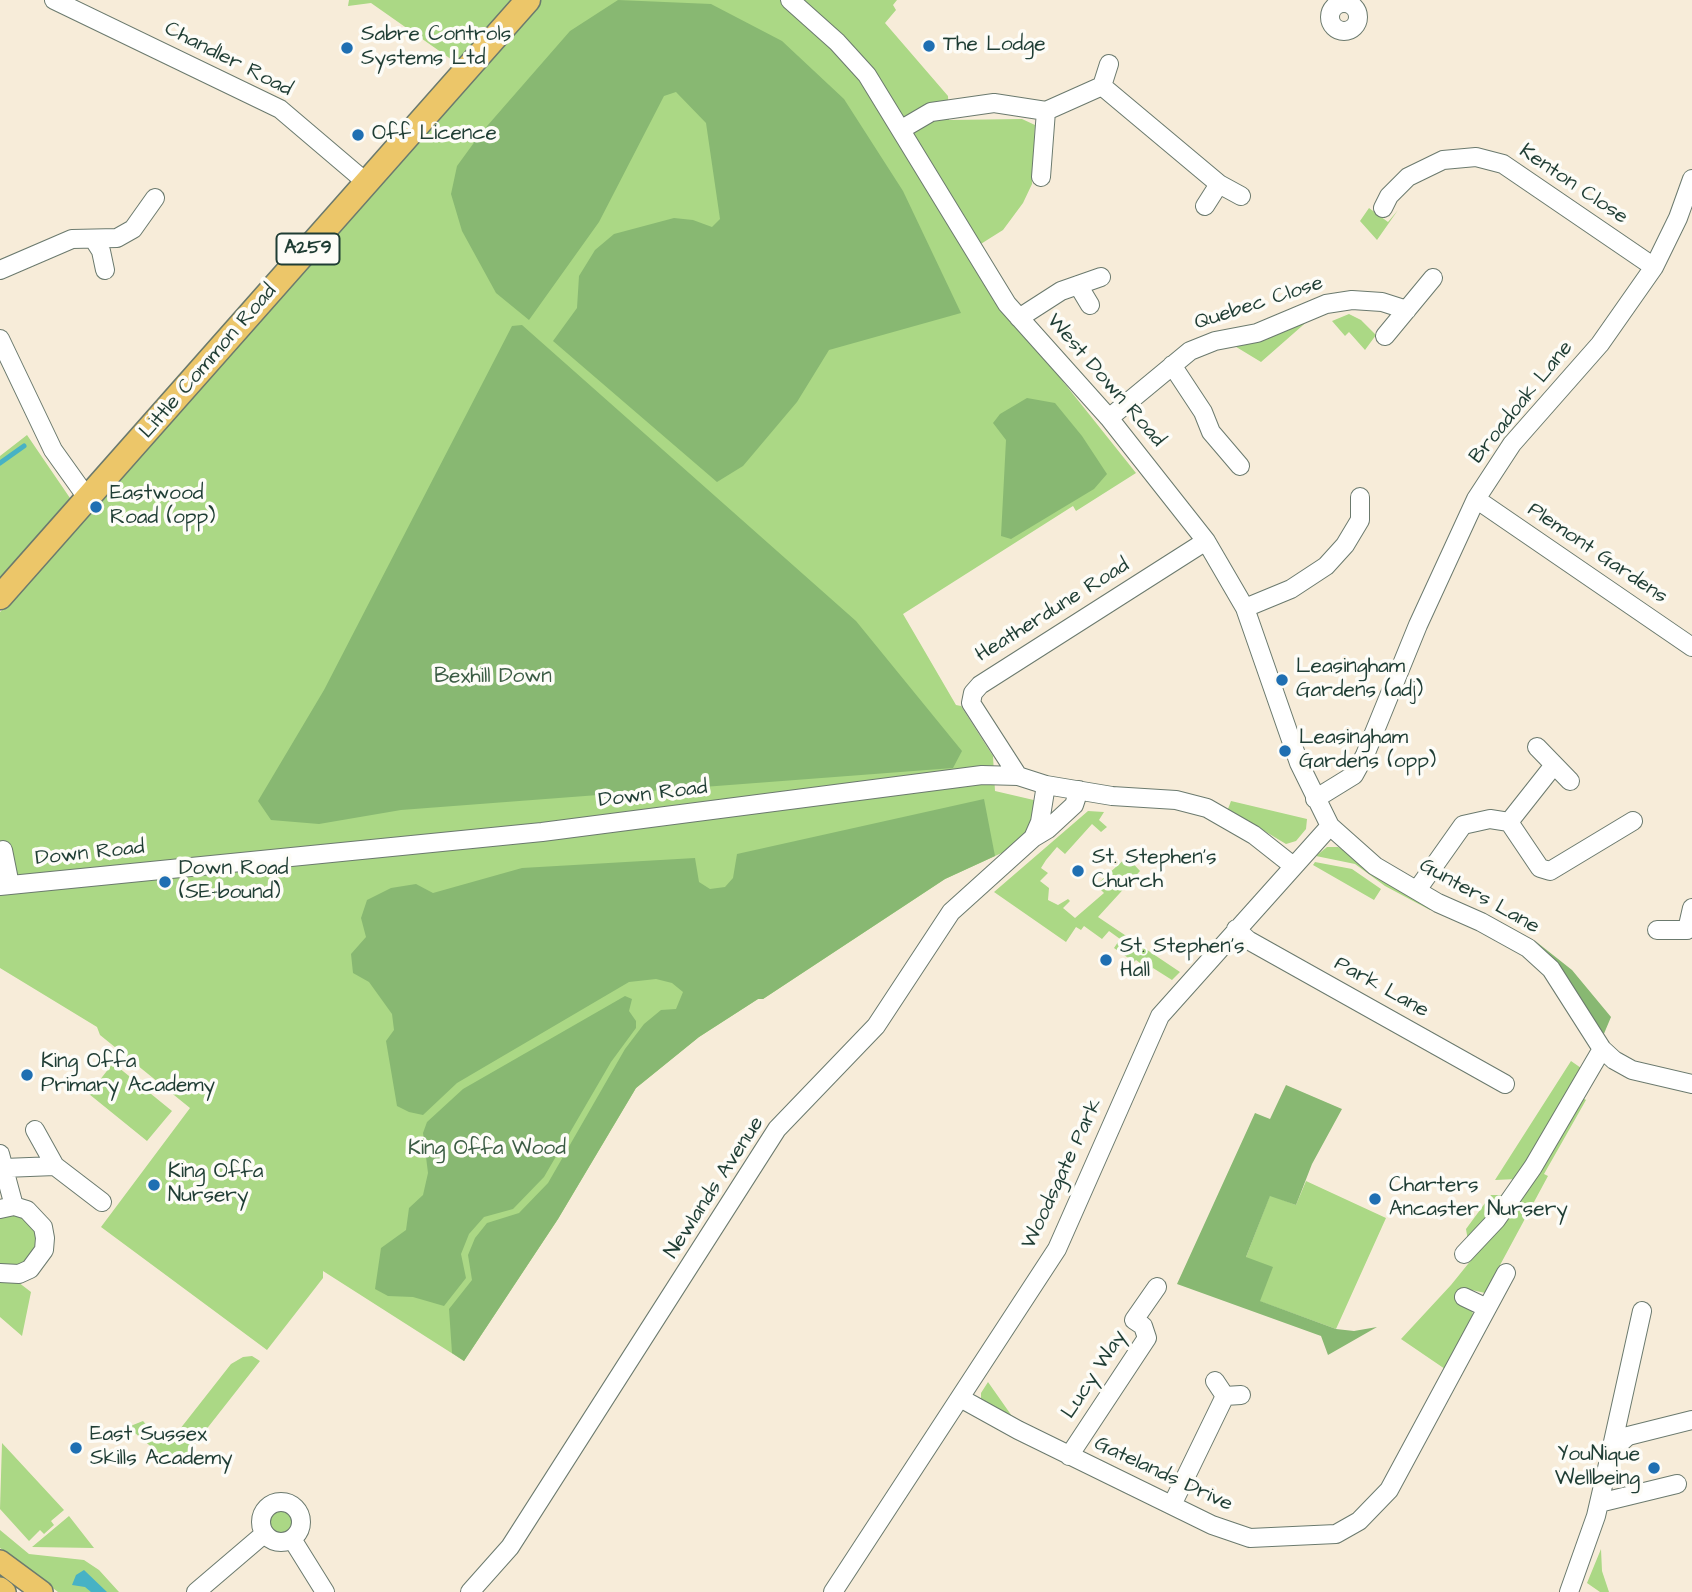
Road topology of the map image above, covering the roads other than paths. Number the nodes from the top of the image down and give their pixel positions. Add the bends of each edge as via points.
1 (54, 0) edge
2 (528, 0) edge
3 (790, 0) edge
4 (1109, 64) dead end
5 (1102, 86) junction
6 (1046, 111) junction
7 (902, 129) junction
8 (1041, 177) dead end
9 (1692, 179) edge
10 (367, 183) junction
11 (1219, 184) junction
12 (1241, 197) dead end
13 (1383, 197) dead end
14 (155, 198) dead end
15 (1205, 206) dead end
16 (94, 240) junction
17 (1654, 267) junction
18 (0, 270) edge
19 (105, 270) dead end
20 (1101, 277) dead end
21 (1433, 278) dead end
22 (1077, 285) junction
23 (1090, 305) dead end
24 (1406, 310) junction
25 (1019, 318) junction
26 (1385, 336) dead end
27 (0, 339) edge
28 (1172, 365) junction
29 (1109, 418) junction
30 (1240, 466) dead end
31 (1360, 497) dead end
32 (88, 499) junction
33 (1476, 499) junction
34 (1206, 541) junction
35 (0, 597) edge
36 (1245, 608) junction
37 (1692, 647) edge
38 (1537, 747) dead end
39 (1554, 765) junction
40 (1018, 776) junction
41 (1570, 781) dead end
42 (1046, 785) junction
43 (1079, 790) junction
44 (1315, 799) junction
45 (1633, 821) dead end
46 (1509, 822) junction
47 (1330, 827) junction
48 (1033, 838) junction
49 (7, 848) edge
50 (1292, 865) junction
51 (5, 886) edge
52 (1418, 890) junction
53 (1692, 908) edge
54 (1236, 929) junction
55 (1657, 930) dead end
56 (1690, 933) edge
57 (1602, 1049) junction
58 (1505, 1084) dead end
59 (1692, 1084) edge
60 (35, 1130) dead end
61 (2, 1161) edge
62 (55, 1166) junction
63 (102, 1202) dead end
64 (7, 1207) edge
65 (1464, 1254) dead end
66 (0, 1273) edge
67 (1506, 1273) dead end
68 (1157, 1287) dead end
69 (1464, 1297) dead end
70 (1487, 1308) junction
71 (1635, 1320) dead end
72 (1227, 1391) dead end
73 (961, 1399) junction
74 (1692, 1420) edge
75 (1611, 1451) junction
76 (1069, 1456) junction
77 (1676, 1484) dead end
78 (1599, 1503) junction
79 (1172, 1506) junction
80 (264, 1534) junction
81 (292, 1539) junction
82 (0, 1561) edge
83 (0, 1588) edge
84 (32, 1590) edge
85 (1572, 1591) edge
86 (5, 1592) edge
87 (196, 1592) edge
88 (325, 1592) edge
89 (470, 1592) edge
90 (833, 1592) edge

1 - 10 street, Chandler Road via 280,109
2 - 10 highway, Little Common Road / A259
3 - 7 street, West Down Road via 867,75
4 - 5 street
5 - 6 street
5 - 11 street
6 - 7 street via 994,103 931,112
6 - 8 street
7 - 25 street, West Down Road via 986,272
9 - 17 street, Broadoak Lane
10 - 32 highway, Little Common Road / A259
11 - 12 street
11 - 15 street
13 - 17 street, Kenton Close via 1408,177 1443,160 1476,157 1503,164
14 - 16 street via 133,229 117,238
16 - 18 street via 72,240
16 - 19 street
17 - 33 street, Broadoak Lane via 1600,344 1512,444
20 - 22 street
21 - 24 street
22 - 23 street
22 - 25 street
24 - 26 street
24 - 28 street, Quebec Close via 1382,302 1326,304 1257,333 1215,341
25 - 29 street, West Down Road
27 - 32 street via 53,450
28 - 29 street, Quebec Close
28 - 30 street via 1211,432
29 - 34 street, West Down Road
31 - 36 street via 1360,520 1326,566 1291,589
32 - 35 highway, Little Common Road / A259
33 - 37 street, Plemont Gardens
33 - 44 street, Broadoak Lane via 1365,755 1354,775
34 - 36 street, West Down Road
34 - 40 street, Heatherdune Road via 973,693 971,703
36 - 44 street, West Down Road
38 - 39 street
39 - 41 street
39 - 46 street
40 - 42 street, Down Road
40 - 51 street, Down Road via 982,775 542,832
42 - 43 street, Down Road
42 - 48 street
43 - 48 street, Newlands Avenue via 1074,804
43 - 50 street, Down Road via 1176,800 1207,808 1254,835
44 - 47 street, West Down Road
45 - 46 street via 1550,871 1540,868
46 - 52 street via 1490,819 1462,825
47 - 50 street, Woodsgate Park
47 - 52 street, Gunters Lane via 1375,866
48 - 89 street, Newlands Avenue via 951,912 876,1026 777,1129 510,1547
49 - 51 street
50 - 54 street, Woodsgate Park
52 - 57 street, Gunters Lane via 1528,948 1551,969
53 - 56 street
54 - 58 street, Park Lane via 1248,940
54 - 73 street, Woodsgate Park via 1160,1016 1057,1249
55 - 56 street
57 - 59 street, Gunters Lane via 1632,1070
57 - 65 street via 1518,1189
60 - 62 street
61 - 62 street
61 - 64 street
62 - 63 street
64 - 66 street via 36,1217 43,1227 44,1250 30,1269 19,1274
67 - 70 street, Gatelands Drive
68 - 76 street, Lucy Way via 1134,1320 1143,1326 1147,1338
69 - 70 street
70 - 79 street, Gatelands Drive via 1405,1465 1389,1490 1359,1521 1336,1534 1250,1538
71 - 75 street
72 - 79 street
73 - 76 street, Gatelands Drive
73 - 90 street, Woodsgate Park
74 - 75 street via 1628,1436
75 - 78 street
76 - 79 street, Gatelands Drive
77 - 78 street
78 - 85 street
80 - 81 street via 277,1542
80 - 81 street via 260,1522 264,1509 278,1501 287,1502 295,1506 302,1523
80 - 87 street
81 - 88 street
82 - 84 main road
83 - 86 main road

